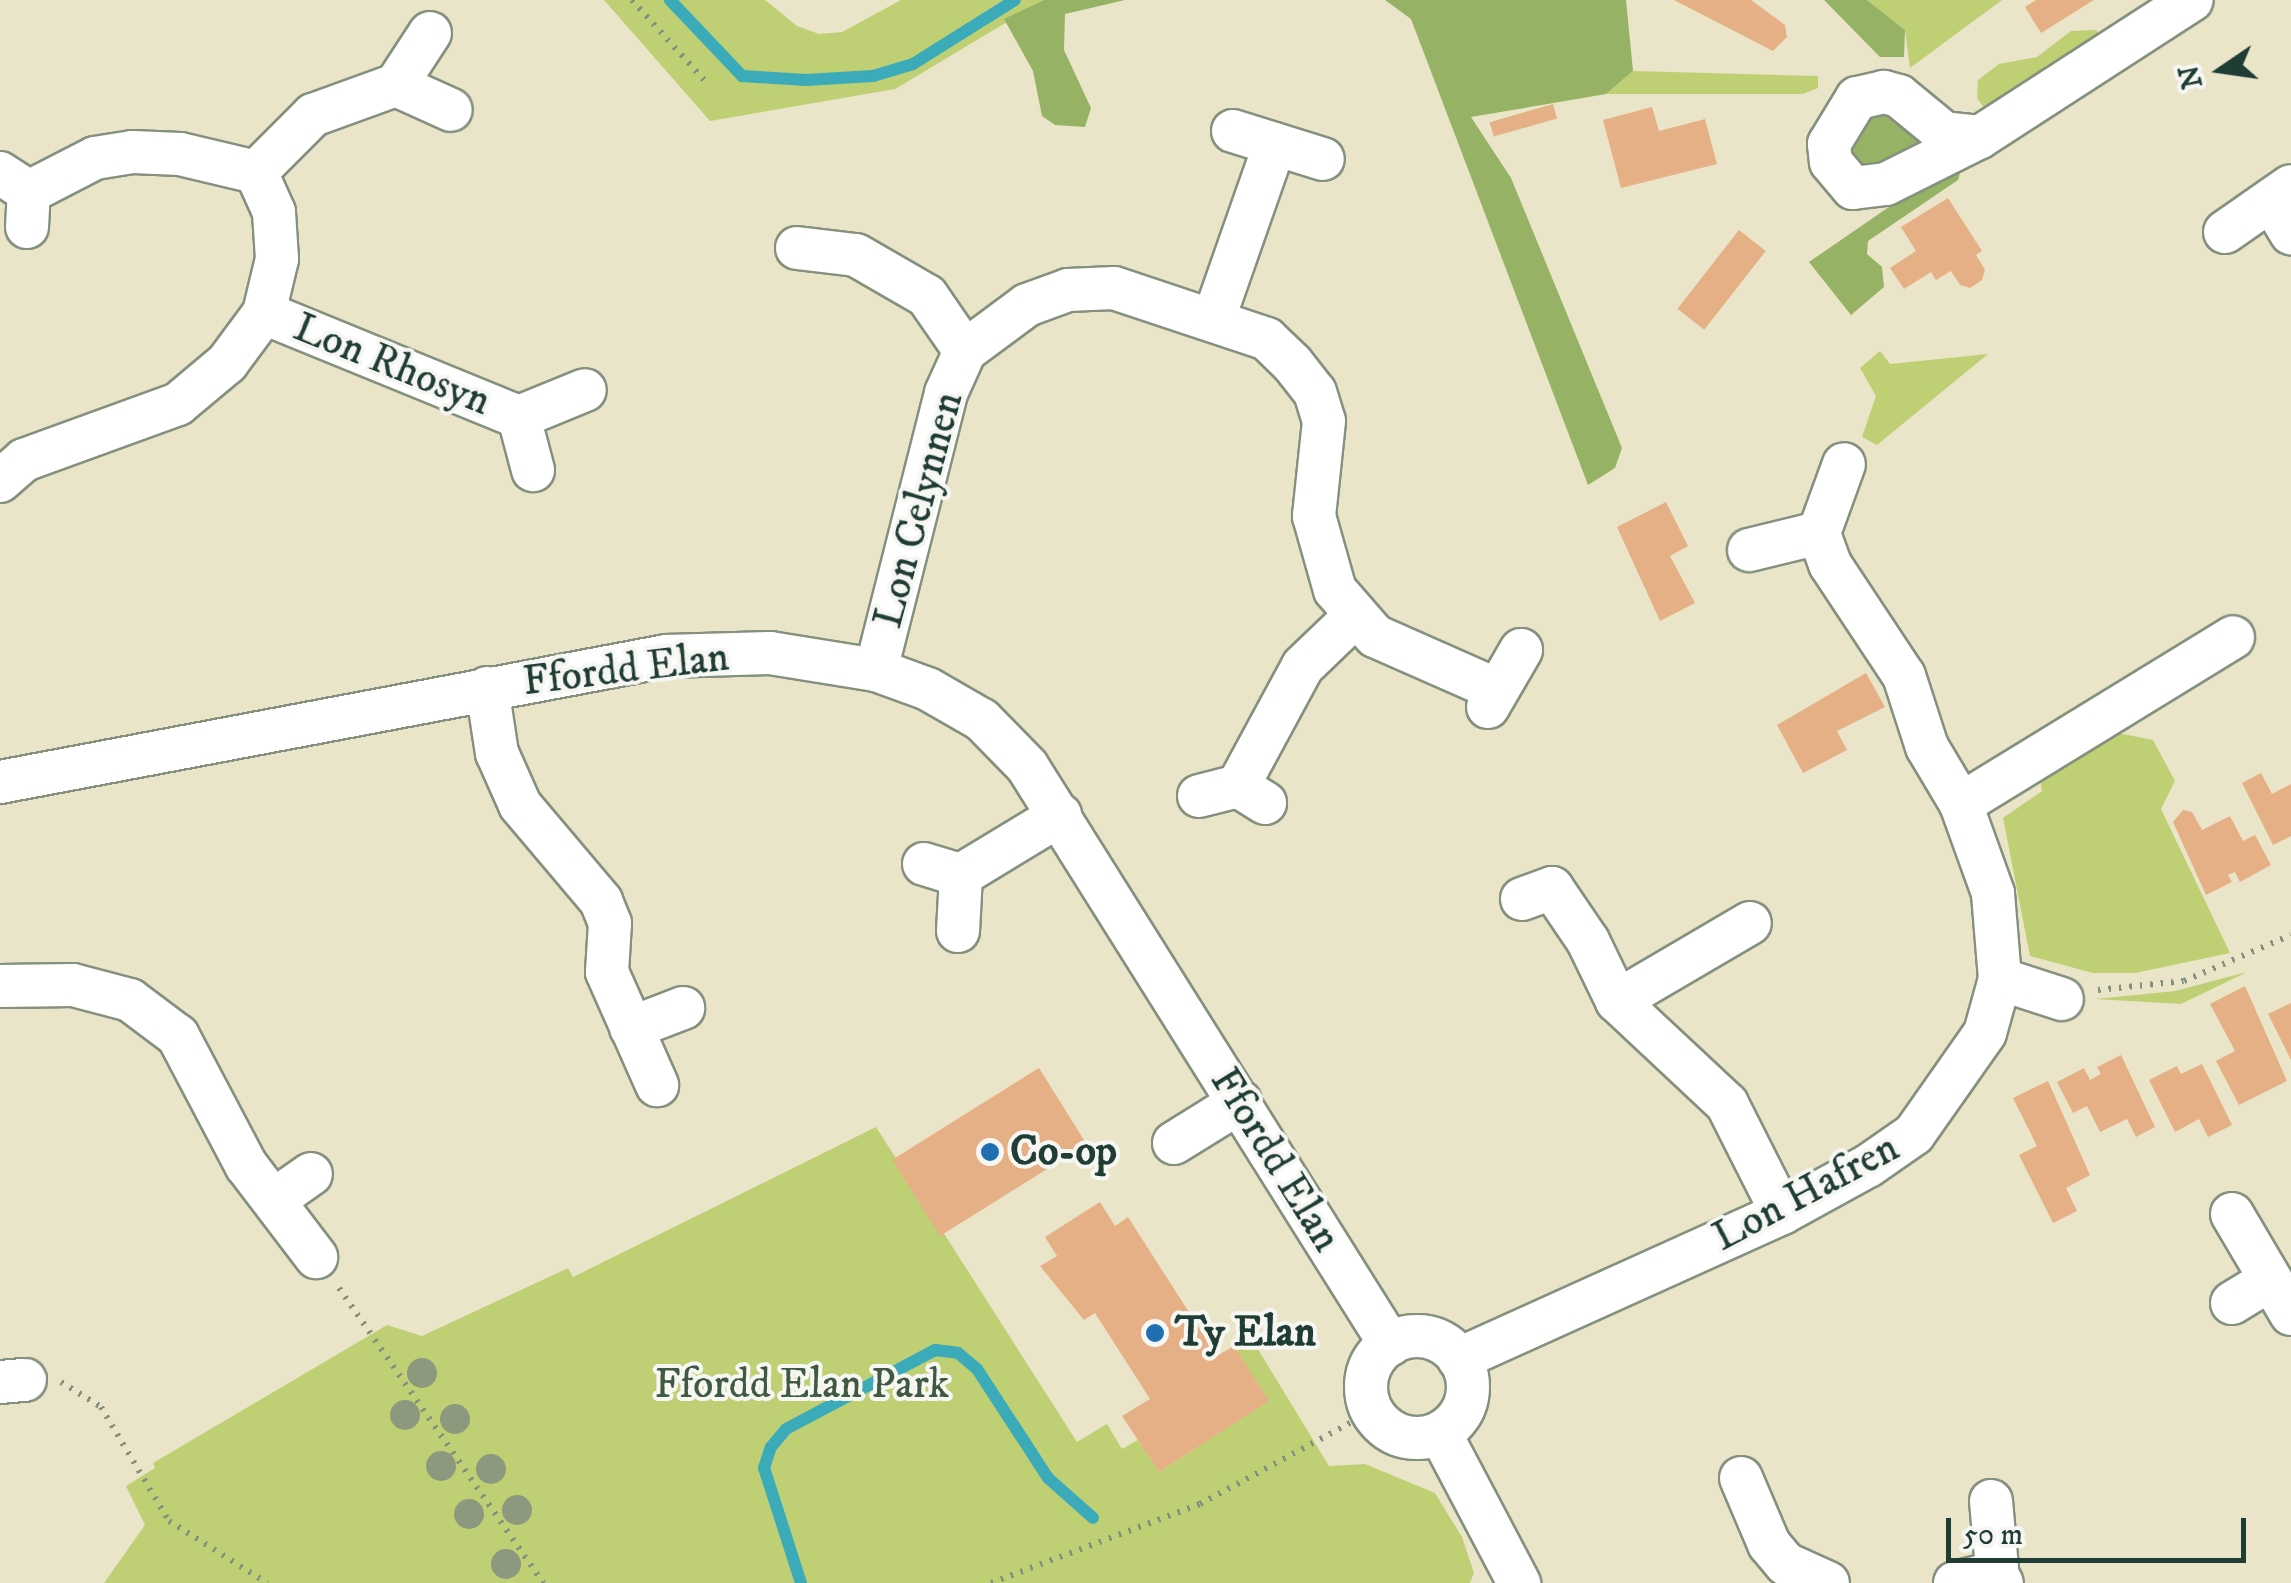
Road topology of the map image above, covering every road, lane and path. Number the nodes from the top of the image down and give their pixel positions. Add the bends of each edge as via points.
1 (632, 0) edge
2 (2192, 0) edge
3 (430, 33) dead end
4 (705, 81) dead end
5 (396, 85) junction
6 (451, 110) dead end
7 (1232, 131) dead end
8 (1980, 137) dead end
9 (1274, 144) junction
10 (1322, 160) dead end
11 (256, 172) junction
12 (19, 197) edge
13 (2284, 206) edge
14 (2225, 232) dead end
15 (797, 248) dead end
16 (264, 313) junction
17 (1214, 318) junction
18 (965, 351) junction
19 (585, 390) dead end
20 (519, 416) junction
21 (1844, 464) dead end
22 (533, 470) dead end
23 (0, 482) edge
24 (1819, 533) junction
25 (1749, 550) dead end
26 (1354, 616) junction
27 (2233, 637) dead end
28 (1521, 650) dead end
29 (876, 670) junction
30 (486, 688) junction
31 (0, 782) edge
32 (1234, 795) dead end
33 (1961, 804) junction
34 (1060, 815) junction
35 (1522, 899) dead end
36 (1750, 923) dead end
37 (958, 931) dead end
38 (2291, 935) edge
39 (2000, 979) junction
40 (0, 986) edge
41 (2062, 999) joint
42 (1617, 1001) junction
43 (683, 1008) dead end
44 (630, 1028) junction
45 (657, 1085) dead end
46 (1240, 1102) junction
47 (1174, 1143) dead end
48 (312, 1174) dead end
49 (274, 1200) junction
50 (1782, 1213) junction
51 (2232, 1214) dead end
52 (316, 1257) joint
53 (2280, 1297) edge
54 (2232, 1303) dead end
55 (1390, 1344) junction
56 (1460, 1360) junction
57 (13, 1381) edge
58 (1372, 1411) junction
59 (1440, 1433) junction
60 (1741, 1478) dead end
61 (1990, 1500) dead end
62 (2000, 1582) edge
63 (267, 1583) edge
64 (543, 1583) edge
65 (991, 1583) edge
66 (1519, 1583) edge
67 (1828, 1583) edge
68 (1954, 1583) edge

1 - 4 path
2 - 8 street
3 - 5 street
5 - 6 street
5 - 11 street via 313,115
7 - 9 street
9 - 10 street
9 - 17 street
11 - 12 street via 180,154 133,152 95,158
11 - 16 street via 274,212 278,260
13 - 14 street
15 - 18 street, Lon Celynnen via 856,255 927,296
16 - 20 street, Lon Rhosyn
16 - 23 street via 228,363 178,404 24,460
17 - 18 street, Lon Celynnen via 1114,288 1068,290 995,324
17 - 26 street, Lon Celynnen via 1267,339 1315,392 1325,457 1314,516 1335,590
18 - 29 street, Lon Celynnen via 946,392
19 - 20 street, Lon Rhosyn
20 - 22 street, Lon Rhosyn
21 - 24 street
24 - 25 street
24 - 33 street, Lon Hafren via 1830,564 1904,676 1927,746
26 - 28 street, Lon Celynnen via 1375,636 1492,698
26 - 32 street via 1303,666
27 - 33 street
29 - 30 street, Ffordd Elan via 770,653 666,656
29 - 34 street, Ffordd Elan via 982,720 1027,766
30 - 31 street, Ffordd Elan
30 - 44 street via 497,753 520,805 601,901 610,922 607,972
33 - 39 street, Lon Hafren via 1993,893
34 - 37 street via 942,870
34 - 46 street, Ffordd Elan
35 - 42 street via 1552,888
36 - 42 street
38 - 41 path via 2184,981
39 - 41 street
39 - 50 street, Lon Hafren via 1985,1033 1914,1134
40 - 49 street via 73,985 130,1000 178,1036 246,1164
42 - 50 street via 1727,1104
43 - 44 street
44 - 45 street
46 - 47 street
46 - 55 street, Ffordd Elan
48 - 49 street
49 - 52 street
50 - 56 street, Lon Hafren
51 - 53 street
52 - 64 path
53 - 54 street
55 - 56 street via 1435,1339
55 - 58 street via 1370,1367
56 - 59 street via 1466,1375 1463,1408
57 - 63 path via 81,1389 101,1408 170,1521
58 - 59 street via 1409,1438
58 - 65 path via 1200,1504
59 - 66 street
60 - 67 street via 1778,1554 1808,1578
61 - 62 street
62 - 68 street via 1971,1577

